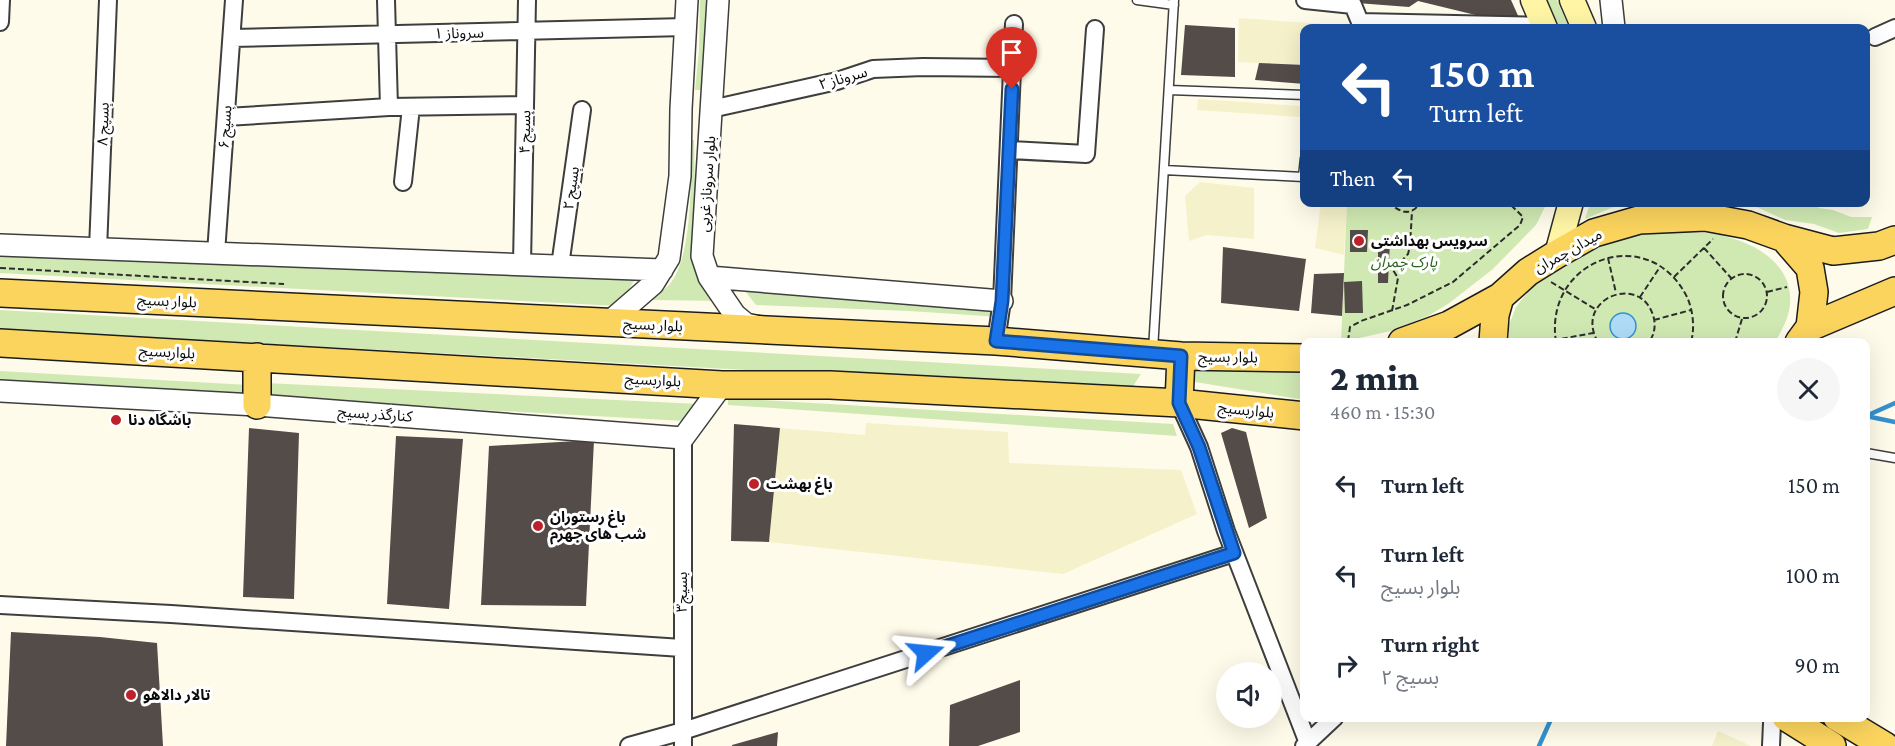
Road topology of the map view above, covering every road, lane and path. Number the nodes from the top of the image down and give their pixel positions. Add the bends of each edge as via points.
1 (1, 0) edge
2 (108, 0) edge
3 (234, 0) edge
4 (386, 0) edge
5 (527, 0) edge
6 (687, 0) edge
7 (718, 0) edge
8 (1137, 0) edge
9 (1305, 0) edge
10 (1533, 0) edge
11 (1572, 0) edge
12 (1611, 0) edge
13 (1323, 1) edge
14 (1174, 2) edge
15 (0, 22) edge
16 (1014, 24) dead end
17 (1434, 24) edge
18 (1543, 24) edge
19 (1582, 24) edge
20 (1614, 24) edge
21 (686, 27) junction
22 (1895, 28) edge
23 (1095, 29) dead end
24 (527, 31) junction
25 (387, 34) junction
26 (232, 38) junction
27 (1875, 38) dead end
28 (1013, 68) junction
29 (1168, 90) junction
30 (1300, 95) edge
31 (525, 105) junction
32 (411, 106) junction
33 (389, 107) junction
34 (681, 109) junction
35 (711, 109) junction
36 (582, 110) dead end
37 (226, 117) junction
38 (1009, 150) junction
39 (1164, 170) junction
40 (1300, 177) edge
41 (403, 182) dead end
42 (1394, 207) edge
43 (1416, 207) edge
44 (1513, 207) edge
45 (1569, 207) edge
46 (1412, 212) junction
47 (1705, 218) edge
48 (1784, 238) junction
49 (1895, 240) edge
50 (0, 245) edge
51 (1704, 248) junction
52 (98, 249) junction
53 (216, 253) junction
54 (1608, 258) junction
55 (522, 264) junction
56 (1551, 265) junction
57 (561, 266) junction
58 (1660, 267) junction
59 (662, 270) junction
60 (709, 277) junction
61 (1673, 277) junction
62 (1732, 279) junction
63 (1787, 287) dead end
64 (1564, 290) junction
65 (1895, 291) edge
66 (1766, 292) junction
67 (0, 293) edge
68 (1616, 294) junction
69 (1500, 297) junction
70 (1640, 298) junction
71 (1002, 301) junction
72 (1596, 310) junction
73 (1691, 310) junction
74 (1392, 311) junction
75 (1742, 318) junction
76 (1654, 320) junction
77 (608, 323) junction
78 (775, 331) junction
79 (1593, 333) junction
80 (1809, 337) edge
81 (1348, 338) edge
82 (1413, 338) edge
83 (1493, 338) edge
84 (1556, 338) edge
85 (1567, 338) edge
86 (1596, 338) edge
87 (1651, 338) edge
88 (1691, 338) edge
89 (1736, 338) edge
90 (996, 341) junction
91 (0, 342) edge
92 (1153, 354) junction
93 (1181, 356) junction
94 (257, 357) junction
95 (1300, 358) edge
96 (722, 385) junction
97 (0, 391) edge
98 (1179, 403) junction
99 (257, 405) junction
100 (1300, 417) edge
101 (683, 438) junction
102 (1870, 454) edge
103 (1895, 458) edge
104 (1234, 553) junction
105 (0, 605) edge
106 (682, 648) junction
107 (1330, 722) edge
108 (1773, 722) edge
109 (1794, 722) edge
110 (1845, 722) edge
111 (683, 739) edge
112 (1306, 745) edge
113 (629, 746) edge
114 (1771, 746) edge
115 (1832, 746) edge
116 (1885, 746) edge

1 - 15 street
2 - 52 street, بسیج ۸
3 - 26 street, بسیج ۶
4 - 25 street
5 - 24 street, بسیج ۴
6 - 21 street, بلوار سروناز غربی
7 - 35 street, بلوار سروناز غربی
8 - 14 lane
9 - 13 street
10 - 18 main road
11 - 19 main road
12 - 20 street
13 - 17 street via 1353,5 1360,22
14 - 29 lane
16 - 28 street
21 - 24 street, سروناز ۱
21 - 34 street, بلوار سروناز غربی
22 - 27 street
23 - 38 street via 1086,154
24 - 25 street, سروناز ۱
24 - 31 street, بسیج ۴
25 - 26 street, سروناز ۱
25 - 33 street
26 - 37 street, بسیج ۶
28 - 35 street, سروناز ۲ via 873,69 837,81
28 - 38 street
29 - 30 lane
29 - 39 lane
31 - 32 street
31 - 55 street, بسیج ۴
32 - 33 street
32 - 41 street
33 - 37 street
34 - 35 street via 697,114
34 - 59 street, بلوار سروناز غربی via 680,176 669,258
35 - 60 street, بلوار سروناز غربی via 702,256
36 - 57 street, بسیج ۲
37 - 53 street, بسیج ۶
38 - 71 street
39 - 40 lane
39 - 92 lane
42 - 46 path via 1399,212
43 - 46 path
44 - 74 path via 1523,217 1520,225 1453,282
45 - 56 main road
46 - 74 path via 1408,254 1393,270 1398,278
47 - 48 main road, میدان چمران via 1748,225
47 - 51 path
47 - 56 main road, میدان چمران via 1639,220 1593,233
48 - 49 main road via 1833,251 1879,246
48 - 80 main road, میدان چمران via 1810,268 1814,292
50 - 52 street
51 - 61 path
51 - 62 path
52 - 53 street
53 - 55 street
54 - 58 path via 1639,258
54 - 64 path via 1574,276
54 - 68 path
55 - 57 street
56 - 64 path
56 - 69 main road, میدان چمران via 1528,272
57 - 59 street
58 - 61 path
58 - 70 path
59 - 77 street, بلوار سروناز غربی via 653,284
60 - 71 street
60 - 78 street, بلوار سروناز غربی via 735,315 746,324
61 - 73 path via 1682,287
62 - 66 path via 1752,276 1763,284
62 - 75 path via 1724,290 1725,304
63 - 66 path
64 - 72 path
64 - 84 path via 1557,306
65 - 80 main road
66 - 75 path via 1762,310
67 - 77 main road, بلوار بسیج
68 - 70 path
68 - 72 path via 1605,298
69 - 82 main road via 1449,325
69 - 83 main road
70 - 76 path
71 - 90 street
72 - 79 path
73 - 76 path
73 - 88 path
74 - 81 path via 1350,327
75 - 89 path
76 - 87 path
77 - 78 main road, بلوار بسیج
78 - 90 main road, بلوار بسیج
79 - 85 path
79 - 86 path
90 - 92 main road, بلوار بسیج
91 - 94 main road, بلواربسیج
92 - 93 main road, بلوار بسیج
93 - 95 main road, بلوار بسیج
93 - 98 main road
94 - 96 main road, بلواربسیج
94 - 99 main road
96 - 98 main road, بلواربسیج via 830,386
96 - 101 street
97 - 99 street, کنارگذر بسیج
98 - 100 main road, بلواربسیج
98 - 104 street via 1199,447
99 - 101 street, کنارگذر بسیج
101 - 106 street, بسیج۳
102 - 103 lane
104 - 111 street
104 - 112 street
105 - 106 street
106 - 111 street, بسیج۳
107 - 112 street
108 - 114 street
109 - 115 main road
110 - 116 main road
111 - 113 street

